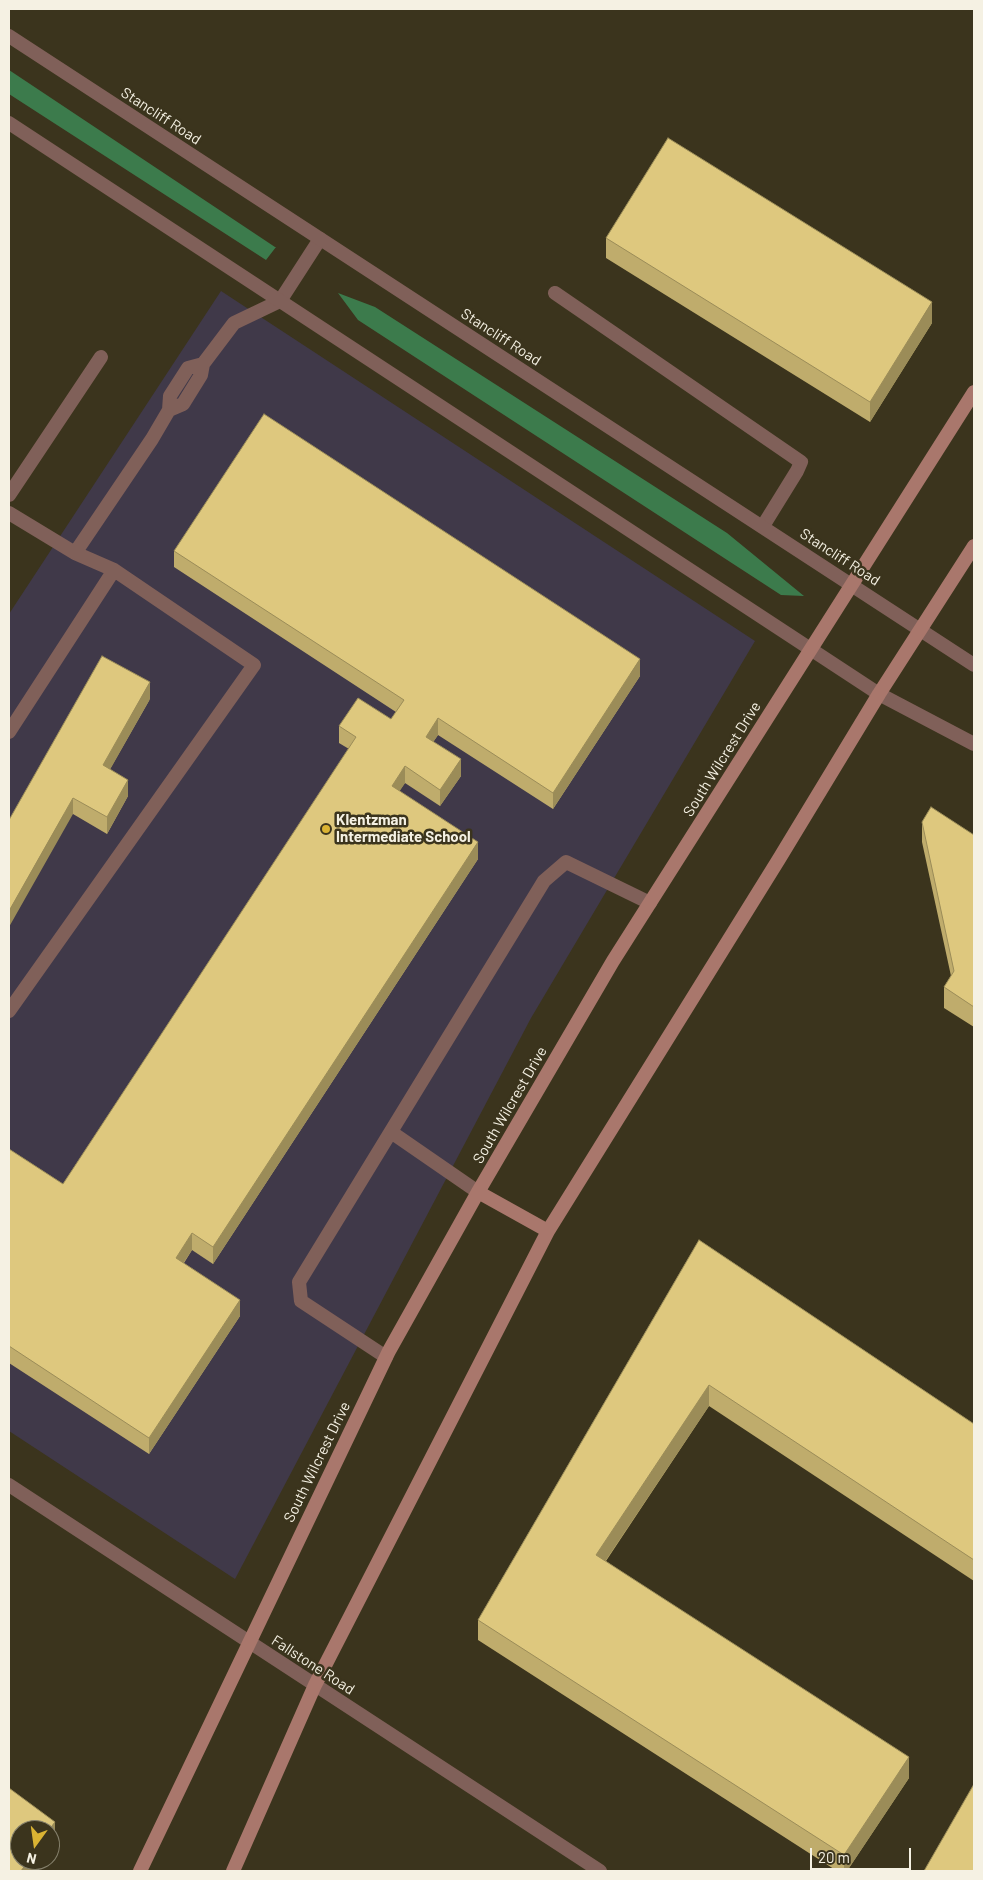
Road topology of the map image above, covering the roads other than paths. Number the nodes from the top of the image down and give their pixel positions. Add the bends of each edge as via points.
1 (9, 36) edge
2 (9, 123) edge
3 (320, 239) junction
4 (555, 293) dead end
5 (280, 301) junction
6 (101, 357) dead end
7 (974, 392) edge
8 (9, 495) edge
9 (9, 513) edge
10 (763, 526) junction
11 (974, 548) edge
12 (75, 553) junction
13 (114, 570) junction
14 (852, 584) junction
15 (920, 629) junction
16 (811, 649) junction
17 (974, 665) edge
18 (879, 694) junction
19 (9, 732) edge
20 (974, 744) edge
21 (650, 903) junction
22 (9, 1011) edge
23 (391, 1132) junction
24 (478, 1192) junction
25 (548, 1231) junction
26 (386, 1357) junction
27 (9, 1485) edge
28 (249, 1642) junction
29 (315, 1685) junction
30 (140, 1871) edge
31 (233, 1871) edge
32 (600, 1871) edge

1 - 3 street, Stancliff Road
2 - 5 street
3 - 5 street
3 - 10 street, Stancliff Road
4 - 10 street via 801,462
5 - 12 street via 234,323 203,364 201,376 183,404 169,410
5 - 16 street
6 - 8 street
7 - 14 main road, South Wilcrest Drive
9 - 12 street
10 - 14 street, Stancliff Road
11 - 15 main road
12 - 13 street
13 - 19 street
13 - 22 street via 254,665
14 - 15 street, Stancliff Road
14 - 16 main road, South Wilcrest Drive
15 - 17 street, Stancliff Road
15 - 18 main road
16 - 18 street
16 - 21 main road, South Wilcrest Drive
18 - 20 street
18 - 25 main road
21 - 23 street via 566,862 544,881
21 - 24 main road, South Wilcrest Drive
23 - 24 street
23 - 26 street via 299,1282 301,1301
24 - 25 main road
24 - 26 main road, South Wilcrest Drive
25 - 29 main road
26 - 28 main road, South Wilcrest Drive
27 - 28 street, Fallstone Road
28 - 29 street, Fallstone Road
28 - 30 main road, South Wilcrest Drive
29 - 31 main road
29 - 32 street, Fallstone Road

